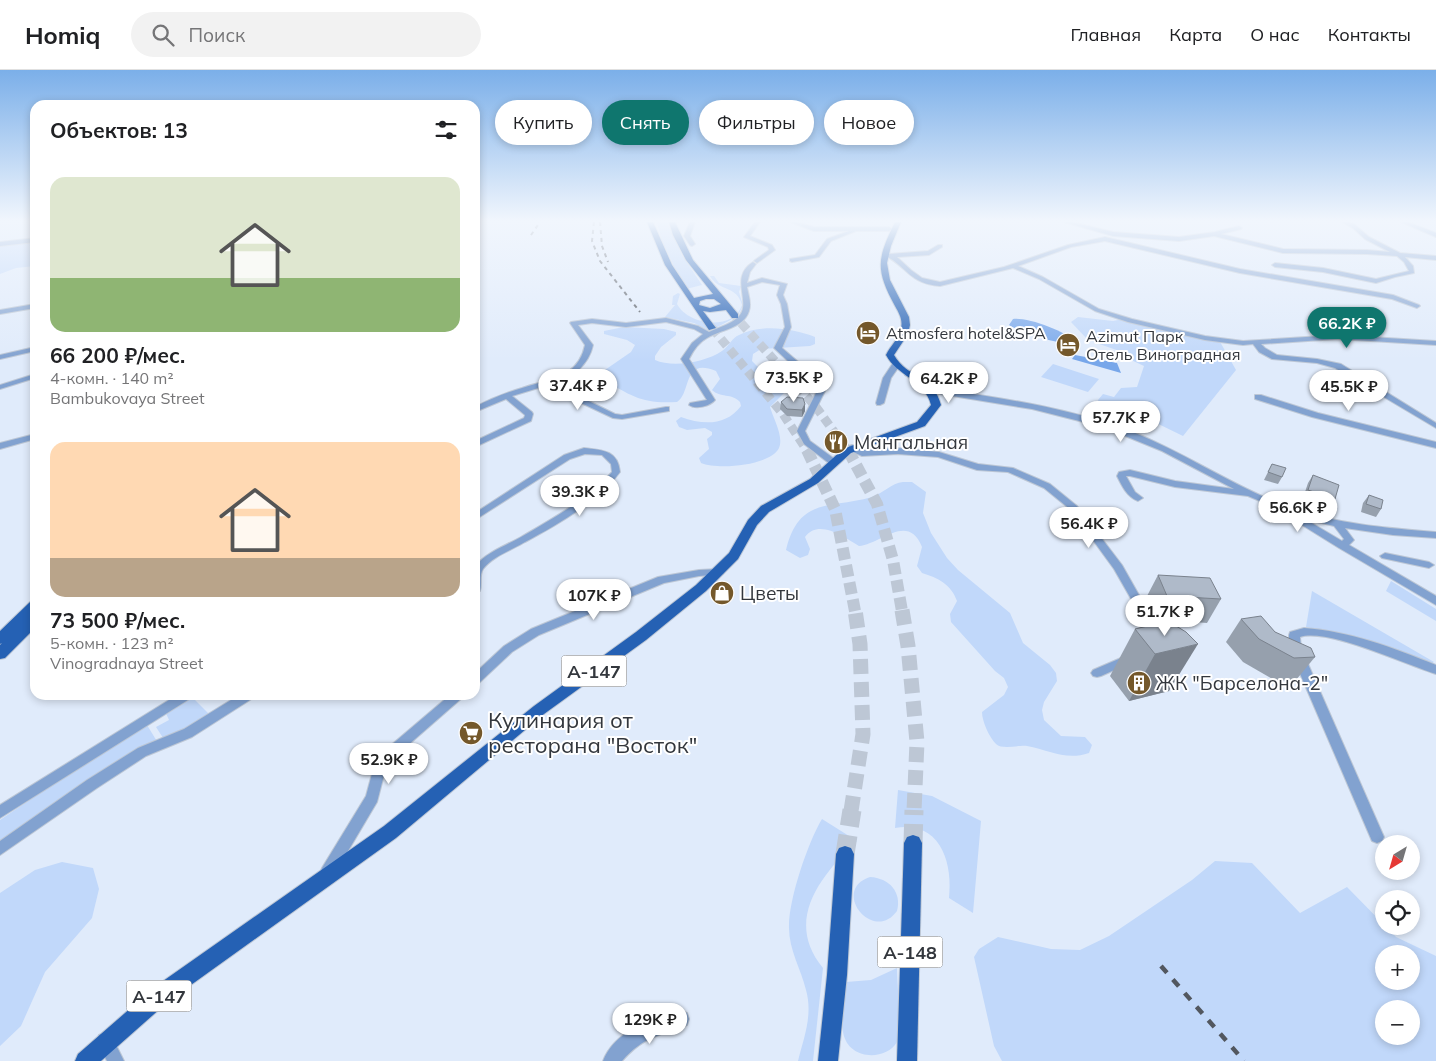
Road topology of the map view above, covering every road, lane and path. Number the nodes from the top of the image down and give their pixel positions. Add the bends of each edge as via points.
1 (669, 268) edge
2 (697, 268) edge
3 (750, 268) edge
4 (883, 268) edge
5 (904, 268) edge
6 (1005, 268) edge
7 (1019, 268) edge
8 (1230, 268) edge
9 (1309, 268) edge
10 (1411, 268) edge
11 (743, 286) junction
12 (724, 302) junction
13 (695, 306) junction
14 (1417, 306) dead end
15 (30, 307) edge
16 (0, 312) edge
17 (735, 316) tunnel mouth
18 (710, 331) junction
19 (1256, 343) junction
20 (1436, 343) edge
21 (30, 350) edge
22 (0, 357) edge
23 (896, 365) junction
24 (908, 373) junction
25 (30, 378) edge
26 (546, 384) junction
27 (0, 387) edge
28 (931, 390) junction
29 (506, 395) junction
30 (970, 396) junction
31 (1258, 397) dead end
32 (880, 403) dead end
33 (694, 405) dead end
34 (936, 405) junction
35 (480, 408) edge
36 (666, 409) dead end
37 (1436, 426) edge
38 (30, 437) edge
39 (480, 442) edge
40 (1436, 445) edge
41 (0, 446) edge
42 (852, 448) junction
43 (833, 462) junction
44 (1251, 492) junction
45 (1138, 498) dead end
46 (1267, 501) junction
47 (480, 506) edge
48 (486, 510) junction
49 (480, 513) edge
50 (1338, 525) junction
51 (1436, 535) edge
52 (1342, 546) junction
53 (1385, 556) dead end
54 (1429, 565) dead end
55 (480, 566) edge
56 (719, 572) junction
57 (1436, 601) edge
58 (30, 610) edge
59 (30, 625) edge
60 (0, 639) edge
61 (0, 654) edge
62 (1436, 670) edge
63 (1097, 673) dead end
64 (480, 675) edge
65 (178, 700) edge
66 (241, 700) edge
67 (452, 700) edge
68 (0, 812) edge
69 (1376, 835) edge
70 (913, 843) tunnel mouth
71 (0, 849) edge
72 (845, 854) tunnel mouth
73 (324, 878) junction
74 (682, 1019) dead end
75 (105, 1041) junction
76 (85, 1061) edge
77 (116, 1061) edge
78 (611, 1061) edge
79 (828, 1061) edge
80 (907, 1061) edge

1 - 13 main road
2 - 12 main road
3 - 11 street via 745,274
4 - 23 main road via 907,323 906,332 890,355
5 - 6 street via 931,284 949,283
7 - 19 street via 1097,310 1120,318 1205,338
8 - 14 street via 1393,297
9 - 10 street via 1380,281 1412,272
11 - 18 street via 747,303 745,314 731,325
11 - 43 street via 762,280 784,284 780,295 788,327 778,348 820,388 801,432 806,442
12 - 13 main road via 723,308 717,310
12 - 13 main road via 707,297 696,300
12 - 17 main road
13 - 18 main road
15 - 16 street
18 - 26 street via 666,320 626,325 592,321 573,323 588,341 589,350 572,374
18 - 33 street via 695,344 685,359 712,400
19 - 20 street via 1338,337
19 - 37 street via 1275,357 1338,366
21 - 22 street
23 - 24 main road
23 - 32 street via 885,382
24 - 28 main road
24 - 30 street
25 - 27 street
26 - 29 street
26 - 36 street via 622,418
28 - 30 street
28 - 34 main road
29 - 35 street
29 - 39 street via 529,414 528,419
30 - 34 street, А-147 via 946,397
30 - 44 street via 1042,408 1128,434
31 - 40 street via 1315,415
34 - 42 main road, А-147 via 925,420 912,429
38 - 41 street
42 - 43 main road, А-147
42 - 63 street via 862,453 898,451 939,455 977,467 1010,470 1047,486 1074,508 1126,579 1147,628 1141,649 1135,656
43 - 56 main road, А-147 via 814,481 777,501 758,516 738,551
44 - 45 street via 1175,484 1122,474 1128,488
44 - 46 street
46 - 50 street
46 - 52 street
47 - 48 street
48 - 49 street
48 - 55 street via 577,453 604,453 616,463 616,472 606,484 536,533 500,551
50 - 51 street
50 - 52 street via 1349,540
52 - 57 street
53 - 54 street
56 - 64 street via 662,580 535,632 508,649
56 - 73 main road, А-147 via 641,636 526,720 432,800
58 - 60 main road
59 - 61 main road
62 - 69 street via 1382,648 1352,640 1304,631 1294,635 1295,648
65 - 68 street
66 - 71 street via 188,733 142,752
67 - 73 street via 388,756 379,770 372,798
70 - 80 main road, А-148
72 - 79 main road
73 - 75 main road, А-147 via 163,994
74 - 78 street via 646,1029 627,1042
75 - 76 main road, А-147
75 - 77 street

